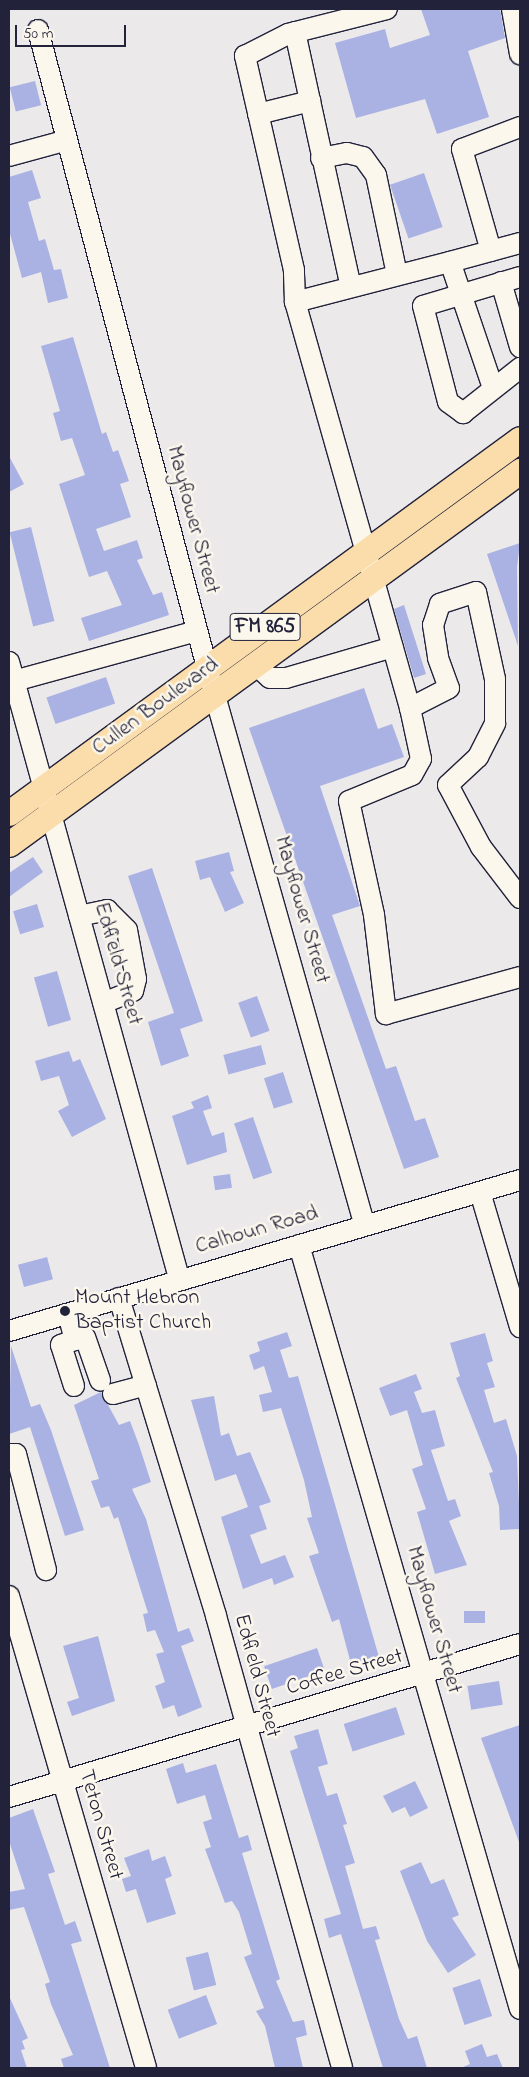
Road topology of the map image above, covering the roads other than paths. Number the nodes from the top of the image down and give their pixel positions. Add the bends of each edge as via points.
1 (387, 9) edge
2 (512, 9) edge
3 (38, 30) dead end
4 (295, 32) junction
5 (520, 54) edge
6 (310, 102) junction
7 (258, 114) junction
8 (520, 127) edge
9 (64, 140) junction
10 (9, 156) edge
11 (321, 158) junction
12 (520, 243) edge
13 (491, 251) junction
14 (450, 262) junction
15 (397, 275) junction
16 (520, 277) edge
17 (501, 282) junction
18 (351, 286) junction
19 (462, 291) junction
20 (295, 302) junction
21 (520, 347) edge
22 (520, 368) edge
23 (493, 388) junction
24 (520, 439) edge
25 (520, 471) edge
26 (363, 553) junction
27 (371, 580) junction
28 (197, 631) junction
29 (393, 647) junction
30 (256, 665) junction
31 (208, 670) junction
32 (11, 672) edge
33 (215, 695) junction
34 (410, 708) junction
35 (42, 788) junction
36 (9, 813) edge
37 (50, 814) junction
38 (9, 844) edge
39 (520, 898) edge
40 (79, 916) junction
41 (520, 977) edge
42 (103, 1003) junction
43 (520, 1180) edge
44 (480, 1192) junction
45 (364, 1223) junction
46 (299, 1245) junction
47 (179, 1278) junction
48 (119, 1298) junction
49 (68, 1314) junction
50 (520, 1327) edge
51 (9, 1331) edge
52 (75, 1340) junction
53 (146, 1385) junction
54 (74, 1386) dead end
55 (9, 1454) edge
56 (46, 1570) dead end
57 (9, 1596) edge
58 (520, 1644) edge
59 (424, 1675) junction
60 (244, 1728) junction
61 (63, 1781) junction
62 (9, 1797) edge
63 (520, 2009) edge
64 (146, 2068) edge
65 (342, 2068) edge

1 - 4 street
2 - 5 street
3 - 9 street, Mayflower Street
4 - 6 street
4 - 7 street via 261,44 245,56
6 - 7 street
6 - 11 street
7 - 20 street via 294,270
8 - 13 street via 462,149
9 - 10 street
9 - 28 street, Mayflower Street
11 - 15 street via 347,153 363,157 376,175
11 - 18 street
12 - 13 street
13 - 14 street
14 - 15 street
14 - 19 street
15 - 18 street
16 - 17 street
17 - 19 street
17 - 21 street
18 - 20 street
19 - 23 street
19 - 23 street via 424,306 448,402 463,413
20 - 26 street
22 - 23 street
24 - 26 main road, Cullen Boulevard / FM 865
25 - 27 main road, Cullen Boulevard / FM 865
26 - 27 street
26 - 31 main road, Cullen Boulevard / FM 865
27 - 29 street
27 - 30 main road, Cullen Boulevard / FM 865
28 - 31 street, Mayflower Street
28 - 32 street
29 - 30 street via 286,678 270,678
29 - 34 street
30 - 33 main road, Cullen Boulevard / FM 865
31 - 33 street, Mayflower Street
31 - 35 main road, Cullen Boulevard / FM 865
32 - 35 street, Edfield Street
33 - 37 main road, Cullen Boulevard / FM 865
33 - 45 street, Mayflower Street
34 - 39 street via 449,688 438,658 433,625 440,604 476,592 495,678 495,723 478,757 448,785 481,847
34 - 41 street via 421,759 412,775 349,801 374,915 386,1014
35 - 36 main road, Cullen Boulevard / FM 865
35 - 37 street, Edfield Street
37 - 38 main road, Cullen Boulevard / FM 865
37 - 40 street, Edfield Street
40 - 42 street, Edfield Street
40 - 42 street via 108,910 127,930 136,979 133,991
42 - 47 street, Edfield Street
43 - 44 street, Calhoun Road
44 - 45 street, Calhoun Road
44 - 50 street
45 - 46 street, Calhoun Road
46 - 47 street, Calhoun Road
46 - 59 street, Mayflower Street
47 - 48 street, Calhoun Road
48 - 49 street, Calhoun Road
48 - 53 street, Edfield Street
49 - 51 street, Calhoun Road
49 - 52 street
52 - 53 street via 85,1337 106,1387
52 - 54 street via 61,1345
53 - 60 street, Edfield Street via 216,1616
55 - 56 street via 16,1454
57 - 61 street, Teton Street
58 - 59 street, Coffee Street
59 - 60 street, Coffee Street
59 - 63 street, Mayflower Street
60 - 61 street, Coffee Street
60 - 65 street, Edfield Street
61 - 62 street, Coffee Street
61 - 64 street, Teton Street

